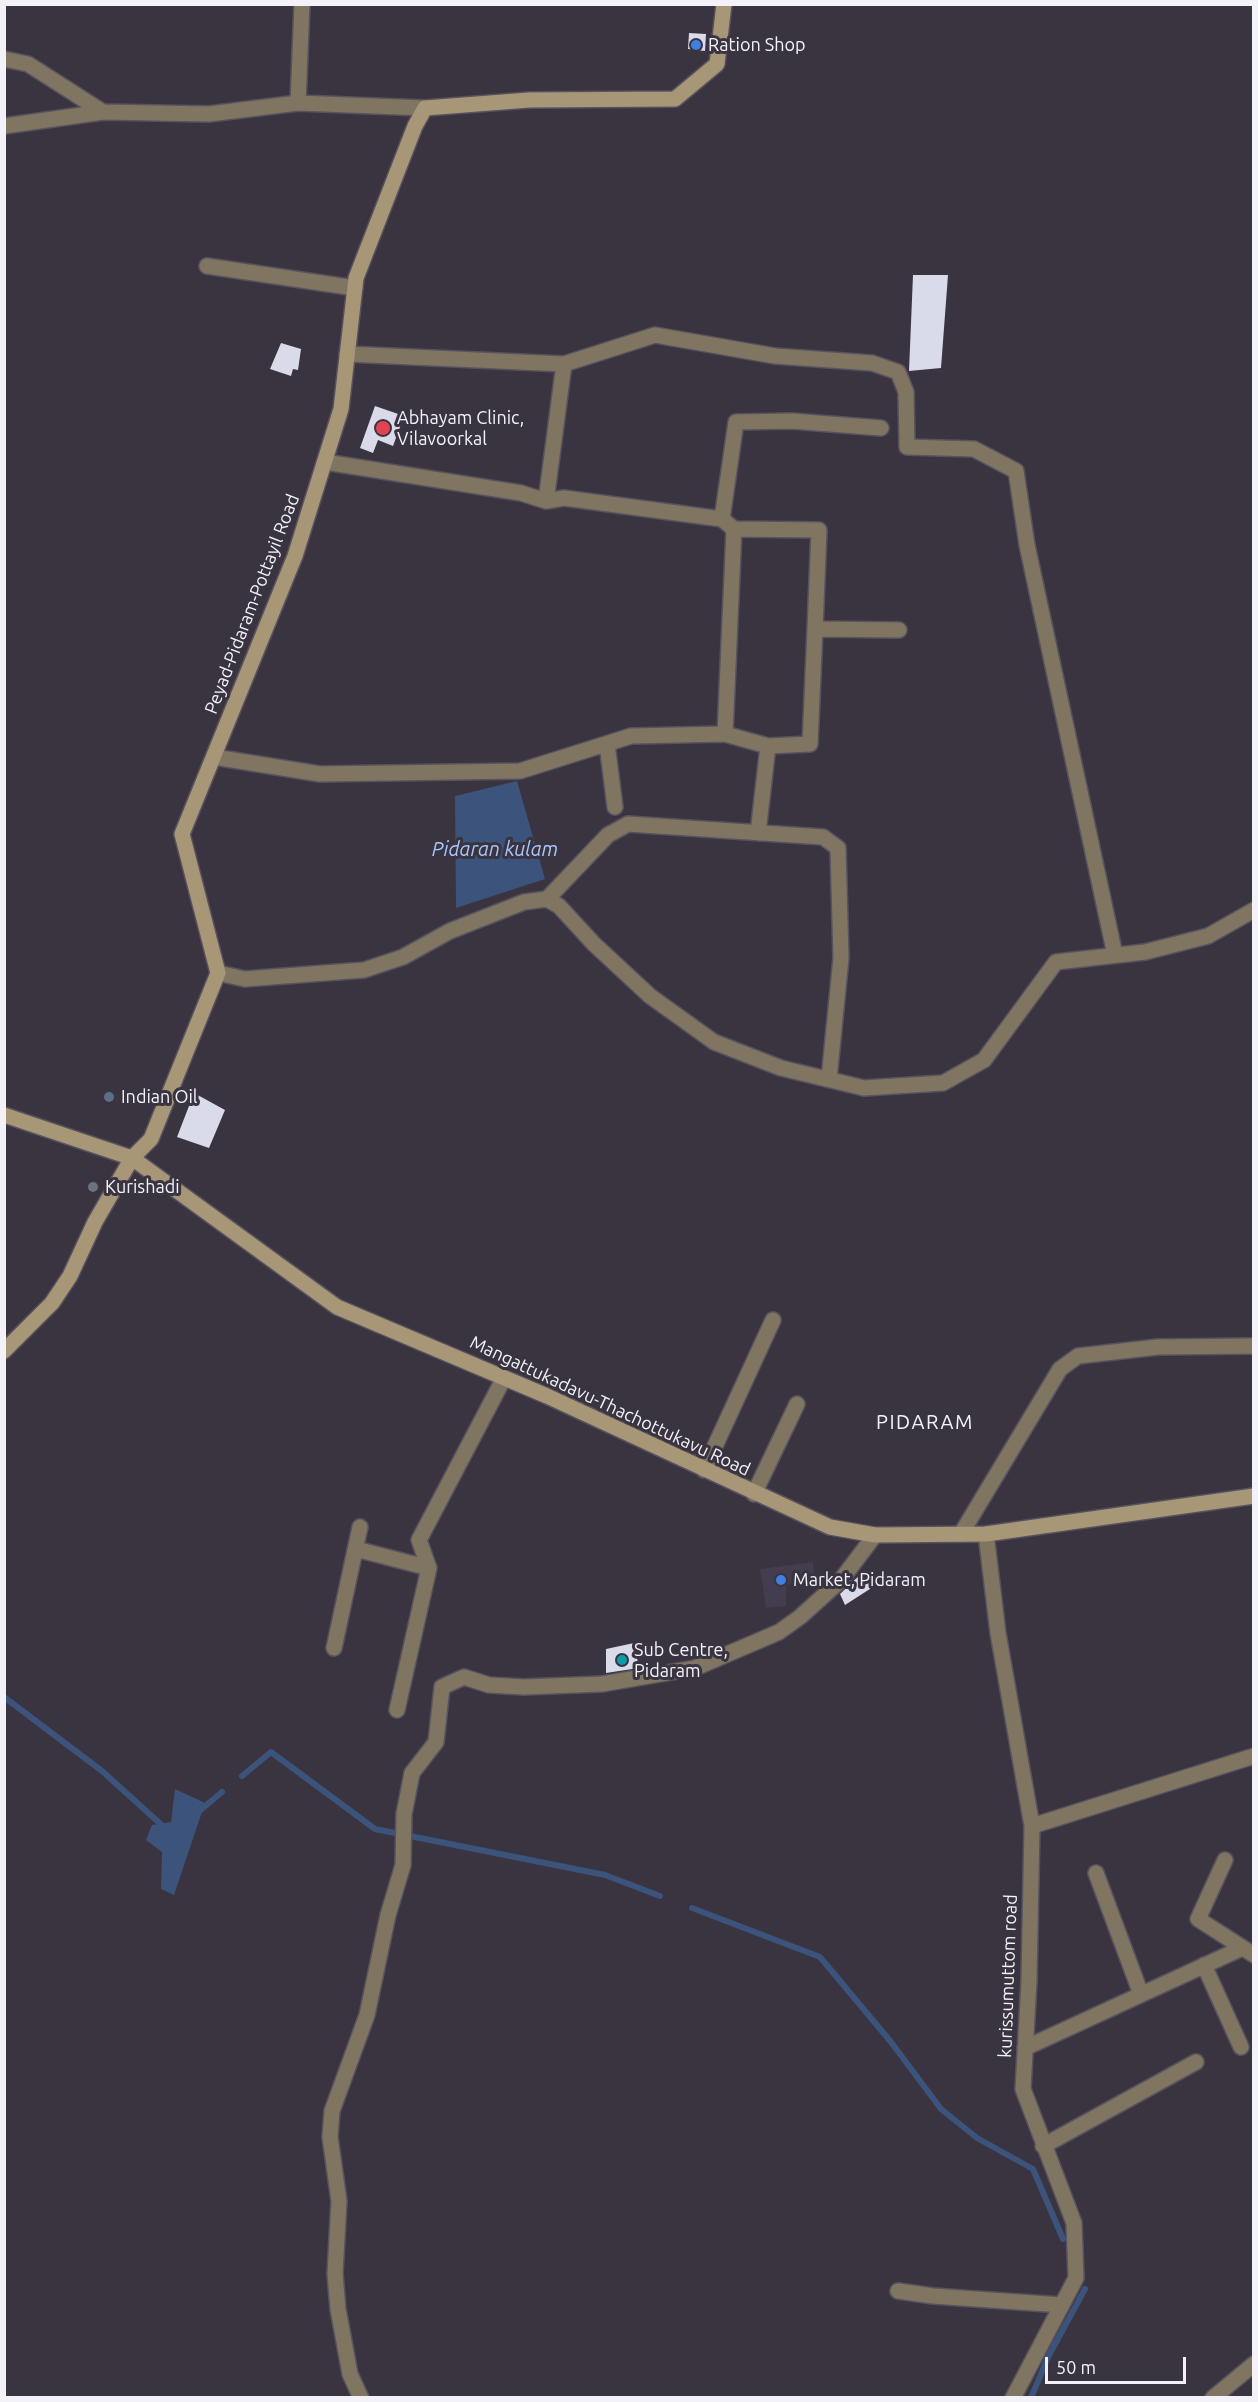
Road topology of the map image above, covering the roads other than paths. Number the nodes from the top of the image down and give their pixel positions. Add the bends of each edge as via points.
1 (302, 4) edge
2 (724, 4) edge
3 (4, 59) edge
4 (298, 103) junction
5 (424, 108) junction
6 (102, 112) junction
7 (4, 126) edge
8 (207, 266) dead end
9 (355, 288) junction
10 (347, 354) junction
11 (564, 364) junction
12 (881, 428) dead end
13 (325, 462) junction
14 (546, 501) junction
15 (728, 524) junction
16 (815, 629) junction
17 (899, 630) dead end
18 (725, 734) junction
19 (607, 744) junction
20 (768, 746) junction
21 (214, 757) junction
22 (615, 807) dead end
23 (758, 833) junction
24 (547, 899) junction
25 (1254, 909) edge
26 (1115, 955) junction
27 (218, 973) junction
28 (829, 1079) junction
29 (4, 1115) edge
30 (132, 1158) junction
31 (773, 1320) dead end
32 (1254, 1346) edge
33 (4, 1351) edge
34 (504, 1378) junction
35 (797, 1404) dead end
36 (704, 1470) junction
37 (754, 1494) junction
38 (1254, 1496) edge
39 (360, 1527) dead end
40 (961, 1534) junction
41 (986, 1534) junction
42 (875, 1535) junction
43 (356, 1549) junction
44 (429, 1568) junction
45 (334, 1648) dead end
46 (397, 1710) dead end
47 (1254, 1756) edge
48 (1032, 1826) junction
49 (1225, 1860) dead end
50 (1096, 1873) dead end
51 (1247, 1952) edge
52 (1204, 1965) junction
53 (1141, 1994) junction
54 (1241, 2047) dead end
55 (1025, 2048) junction
56 (1196, 2062) dead end
57 (1043, 2146) junction
58 (898, 2291) dead end
59 (1062, 2305) junction
60 (1254, 2364) edge
61 (361, 2397) edge
62 (1013, 2397) edge
63 (1213, 2397) edge

1 - 4 street
2 - 5 street via 717,64 675,99 529,100
3 - 6 street via 28,64
4 - 5 street
4 - 6 street via 209,114
5 - 9 street, Peyad-Pidaram-Pottayil Road
6 - 7 street
8 - 9 street
9 - 10 street, Peyad-Pidaram-Pottayil Road
10 - 11 street
10 - 13 street, Peyad-Pidaram-Pottayil Road via 341,409
11 - 14 street
11 - 26 street via 655,335 775,356 872,363 898,372 906,392 907,447 974,449 1016,471 1027,545
12 - 15 street via 792,421 736,422
13 - 14 street via 521,493
13 - 21 street, Peyad-Pidaram-Pottayil Road via 295,556
14 - 15 street via 564,498
15 - 16 street via 819,530
15 - 18 street
16 - 17 street
16 - 20 street via 810,744
18 - 19 street via 631,736
18 - 20 street
19 - 21 street via 520,771 320,774
19 - 22 street
20 - 23 street
21 - 27 street, Peyad-Pidaram-Pottayil Road via 182,834
23 - 24 street via 628,824 608,834
23 - 28 street via 823,837 838,848 841,958
24 - 27 street via 524,902 450,931 403,957 364,970 245,979
24 - 28 street via 559,906 650,996 714,1042 781,1068
25 - 26 street via 1208,936 1145,952
26 - 28 street via 1056,962 984,1059 943,1083 864,1088
27 - 30 street via 151,1140
29 - 30 street, Mangattukadavu-Thachottukavu Road
30 - 33 street via 70,1276 52,1303
30 - 34 street, Mangattukadavu-Thachottukavu Road via 337,1307
31 - 36 street
32 - 40 street via 1158,1347 1078,1356 1060,1370
34 - 36 street, Mangattukadavu-Thachottukavu Road
34 - 44 street via 418,1540
35 - 37 street
36 - 37 street, Mangattukadavu-Thachottukavu Road
37 - 42 street, Mangattukadavu-Thachottukavu Road via 831,1527
38 - 41 street, Mangattukadavu-Thachottukavu Road
39 - 43 street
40 - 41 street, Mangattukadavu-Thachottukavu Road
40 - 42 street, Mangattukadavu-Thachottukavu Road
41 - 48 street, kurissumuttom road via 998,1634
42 - 61 street via 842,1580 800,1617 779,1632 695,1668 602,1684 524,1688 489,1685 464,1677 442,1687 436,1742 412,1773 404,1814 403,1855 367,2015 332,2110 330,2137 339,2201 335,2274 338,2309 350,2374
43 - 44 street
43 - 45 street
44 - 46 street
47 - 48 street
48 - 55 street, kurissumuttom road
49 - 51 street via 1198,1918
50 - 53 street
51 - 52 street
52 - 53 street
52 - 54 street
53 - 55 street
55 - 57 street, kurissumuttom road via 1023,2089
56 - 57 street
57 - 59 street, kurissumuttom road via 1074,2223 1076,2278
58 - 59 street
59 - 62 street, kurissumuttom road
60 - 63 street

